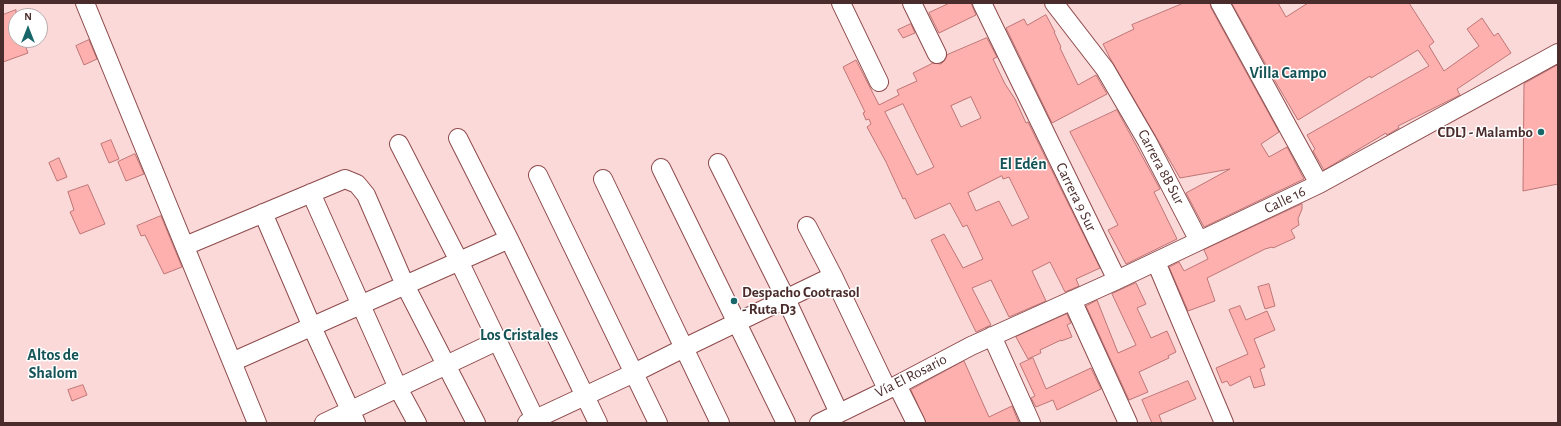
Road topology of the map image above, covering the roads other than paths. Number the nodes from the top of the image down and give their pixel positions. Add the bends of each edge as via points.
1 (84, 3) edge
2 (841, 3) edge
3 (912, 3) edge
4 (982, 3) edge
5 (1054, 3) edge
6 (1220, 3) edge
7 (1558, 53) edge
8 (937, 54) dead end
9 (879, 82) dead end
10 (458, 138) dead end
11 (399, 144) dead end
12 (718, 162) dead end
13 (661, 168) dead end
14 (538, 175) dead end
15 (603, 179) dead end
16 (1319, 184) junction
17 (311, 193) junction
18 (263, 213) junction
19 (807, 226) dead end
20 (509, 239) junction
21 (1199, 241) junction
22 (185, 246) junction
23 (459, 262) junction
24 (1156, 262) junction
25 (833, 276) junction
26 (1117, 280) junction
27 (405, 285) junction
28 (786, 299) junction
29 (1072, 300) junction
30 (361, 305) junction
31 (737, 322) junction
32 (312, 327) junction
33 (998, 333) junction
34 (497, 341) junction
35 (684, 348) junction
36 (232, 362) junction
37 (446, 365) junction
38 (634, 373) junction
39 (892, 387) junction
40 (398, 388) junction
41 (585, 396) junction
42 (353, 417) edge
43 (829, 419) edge
44 (533, 422) edge
45 (257, 423) edge
46 (324, 423) edge
47 (417, 423) edge
48 (476, 423) edge
49 (598, 423) edge
50 (658, 423) edge
51 (720, 423) edge
52 (786, 423) edge
53 (916, 423) edge
54 (1032, 423) edge
55 (1128, 423) edge
56 (1224, 423) edge

1 - 22 street
2 - 9 street
3 - 8 street
4 - 26 street, Carrera 9 Sur
5 - 21 street, Carrera 8B Sur via 1105,69 1162,168
6 - 16 street
7 - 16 street, Calle 16
10 - 20 street
11 - 23 street
12 - 28 street
13 - 31 street
14 - 38 street
15 - 35 street
16 - 21 street, Calle 16
17 - 18 street
17 - 27 street via 345,179 357,184 366,195
17 - 30 street
18 - 22 street
18 - 32 street
19 - 25 street
20 - 23 street
20 - 41 street
21 - 24 street, Calle 16
22 - 36 street
23 - 27 street
23 - 34 street
24 - 26 street, Calle 16
24 - 56 street
25 - 28 street
25 - 39 street
26 - 29 street, Calle 16
27 - 30 street
27 - 37 street
28 - 31 street
28 - 43 street
29 - 33 street, Calle 16
29 - 55 street
30 - 32 street
30 - 40 street
31 - 35 street
31 - 52 street
32 - 36 street
32 - 42 street
33 - 39 street, Vía El Rosario
33 - 54 street
34 - 37 street
34 - 44 street
35 - 38 street
35 - 51 street
36 - 45 street
37 - 40 street
37 - 48 street
38 - 41 street
38 - 50 street
39 - 43 street, Vía El Rosario
39 - 53 street
40 - 42 street
40 - 47 street
41 - 44 street
41 - 49 street
42 - 46 street

